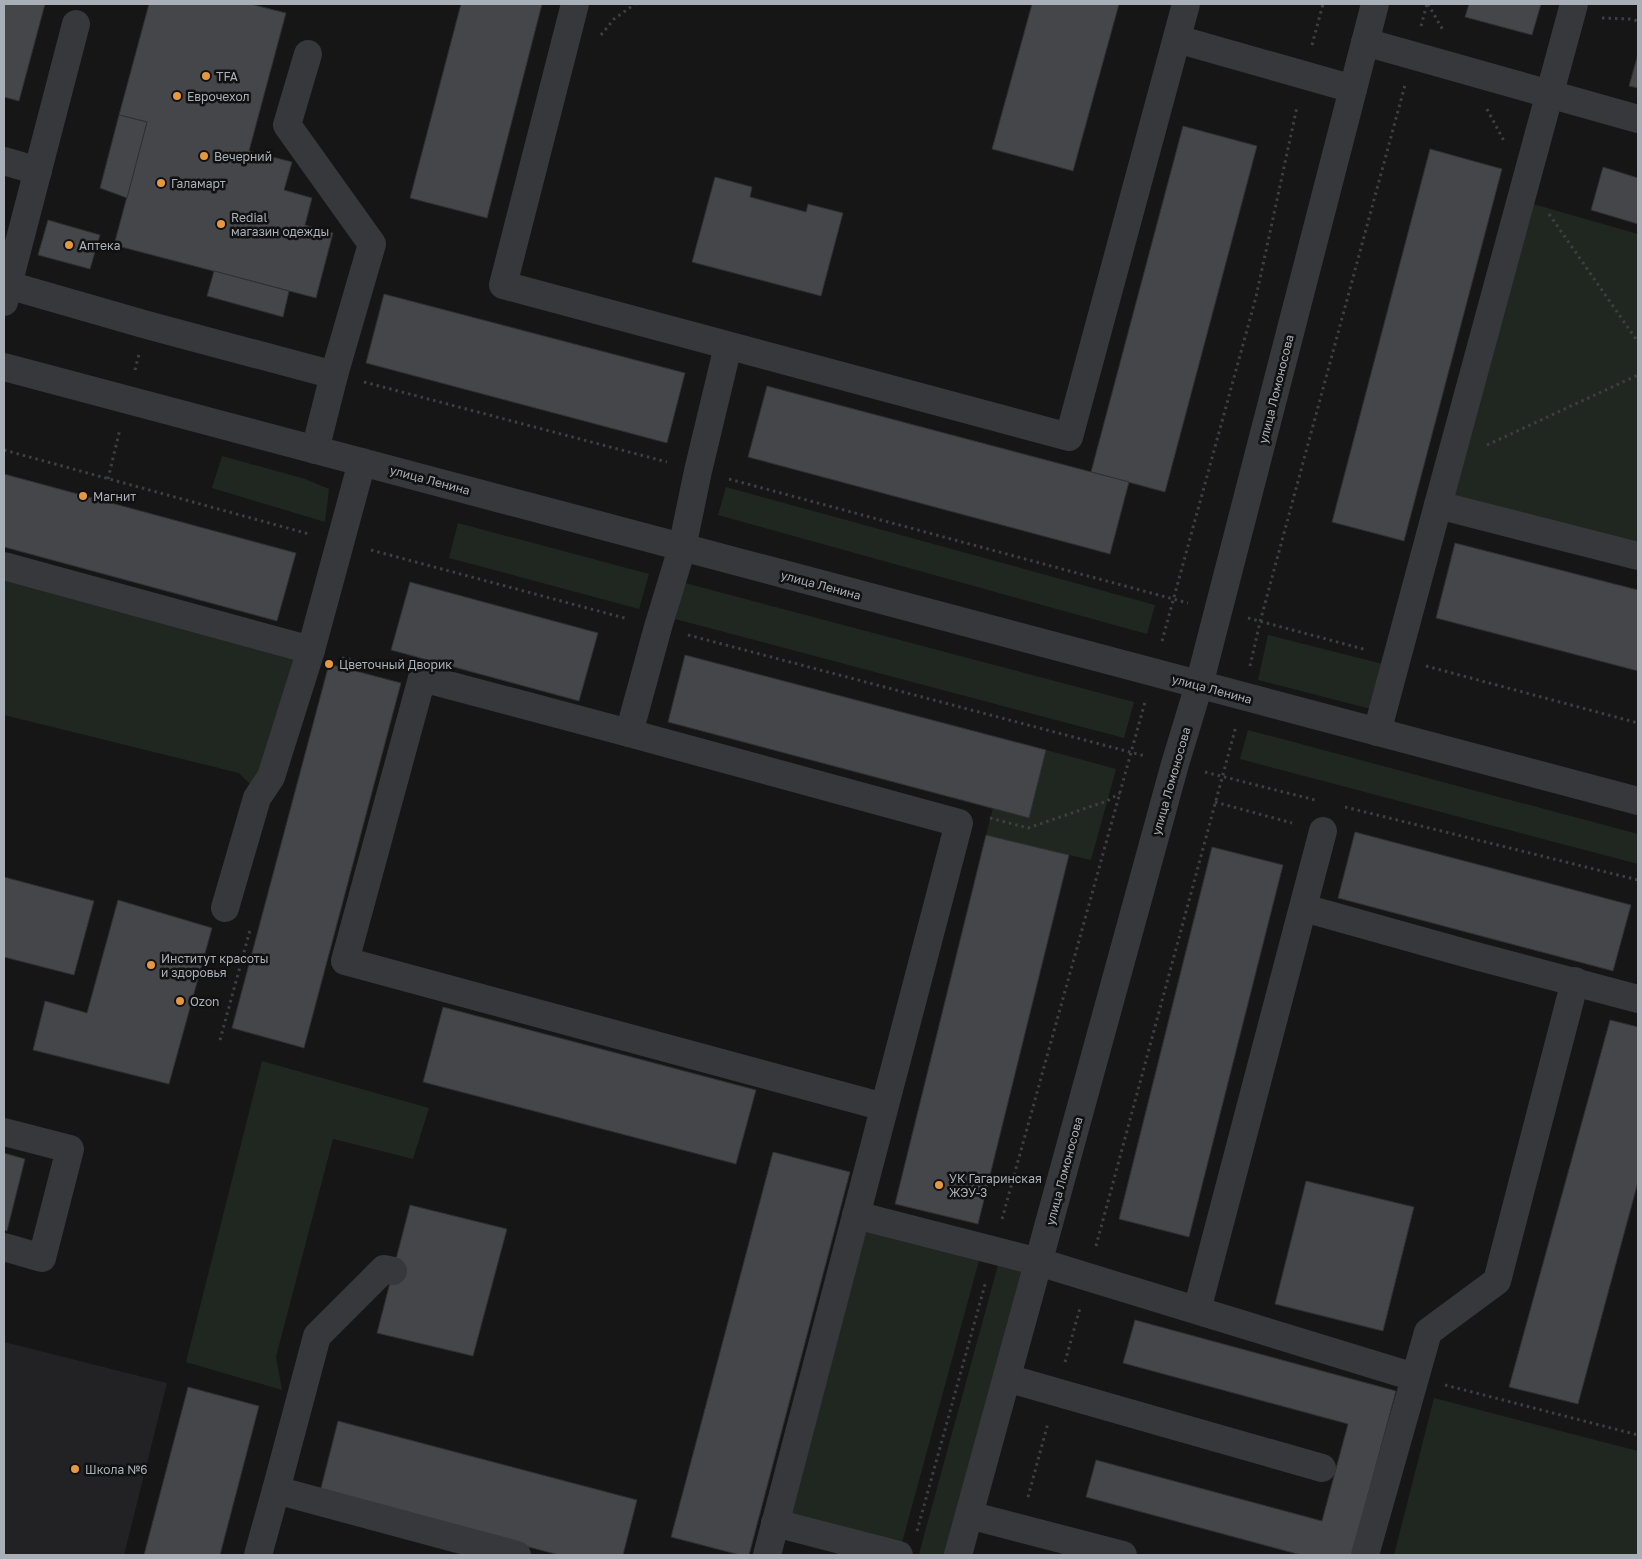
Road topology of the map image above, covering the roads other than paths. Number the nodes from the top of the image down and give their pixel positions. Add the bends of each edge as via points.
1 (575, 4) edge
2 (1186, 4) edge
3 (1375, 4) edge
4 (1574, 4) edge
5 (76, 24) dead end
6 (1177, 39) junction
7 (1366, 42) junction
8 (308, 54) dead end
9 (1353, 89) junction
10 (1549, 94) junction
11 (1638, 119) edge
12 (4, 161) edge
13 (38, 171) junction
14 (6, 294) edge
15 (728, 346) junction
16 (4, 367) edge
17 (334, 374) junction
18 (315, 450) junction
19 (362, 462) junction
20 (1438, 505) junction
21 (682, 548) junction
22 (1638, 556) edge
23 (4, 566) edge
24 (311, 650) junction
25 (1199, 685) junction
26 (1377, 732) junction
27 (629, 733) junction
28 (1638, 801) edge
29 (1323, 831) road end
30 (226, 908) dead end
31 (1304, 908) junction
32 (1575, 982) junction
33 (1638, 998) edge
34 (884, 1107) junction
35 (4, 1132) edge
36 (856, 1215) junction
37 (4, 1247) edge
38 (1039, 1262) junction
39 (393, 1271) dead end
40 (1197, 1310) junction
41 (1414, 1377) junction
42 (1007, 1378) junction
43 (1322, 1468) dead end
44 (276, 1490) junction
45 (969, 1515) junction
46 (775, 1523) junction
47 (908, 1546) edge
48 (258, 1555) edge
49 (517, 1555) edge
50 (767, 1555) edge
51 (958, 1555) edge
52 (1123, 1555) edge
53 (1365, 1555) edge

1 - 15 street via 503,285
2 - 6 street
3 - 7 street, улица Ломоносова
4 - 10 street
5 - 13 street
6 - 9 street
6 - 15 street via 1069,438
7 - 9 street, улица Ломоносова
7 - 10 street
8 - 17 street via 287,126 372,244
9 - 25 street, улица Ломоносова
10 - 11 street
10 - 20 street
12 - 13 street
13 - 14 street
14 - 17 street via 147,325
15 - 21 street
16 - 18 street, улица Ленина
17 - 18 street
18 - 19 street, улица Ленина
19 - 21 street, улица Ленина
19 - 24 street
20 - 22 street
20 - 26 street
21 - 25 street, улица Ленина
21 - 27 street
23 - 24 street
24 - 30 street via 271,777 257,798
25 - 26 street, улица Ленина
25 - 38 street, улица Ломоносова
26 - 28 street, улица Ленина
27 - 34 street via 959,823
27 - 34 street via 422,678 345,961
29 - 31 street
31 - 32 street
31 - 40 street
32 - 33 street
32 - 41 street via 1497,1281 1428,1332
34 - 36 street
35 - 37 street via 70,1149 42,1258
36 - 38 street
36 - 46 street
38 - 40 street
38 - 42 street, улица Ломоносова
39 - 44 street via 384,1270 317,1336
40 - 41 street
41 - 53 street
42 - 43 street
42 - 45 street, улица Ломоносова
44 - 48 street
44 - 49 street
45 - 51 street, улица Ломоносова
45 - 52 street
46 - 47 street
46 - 50 street

